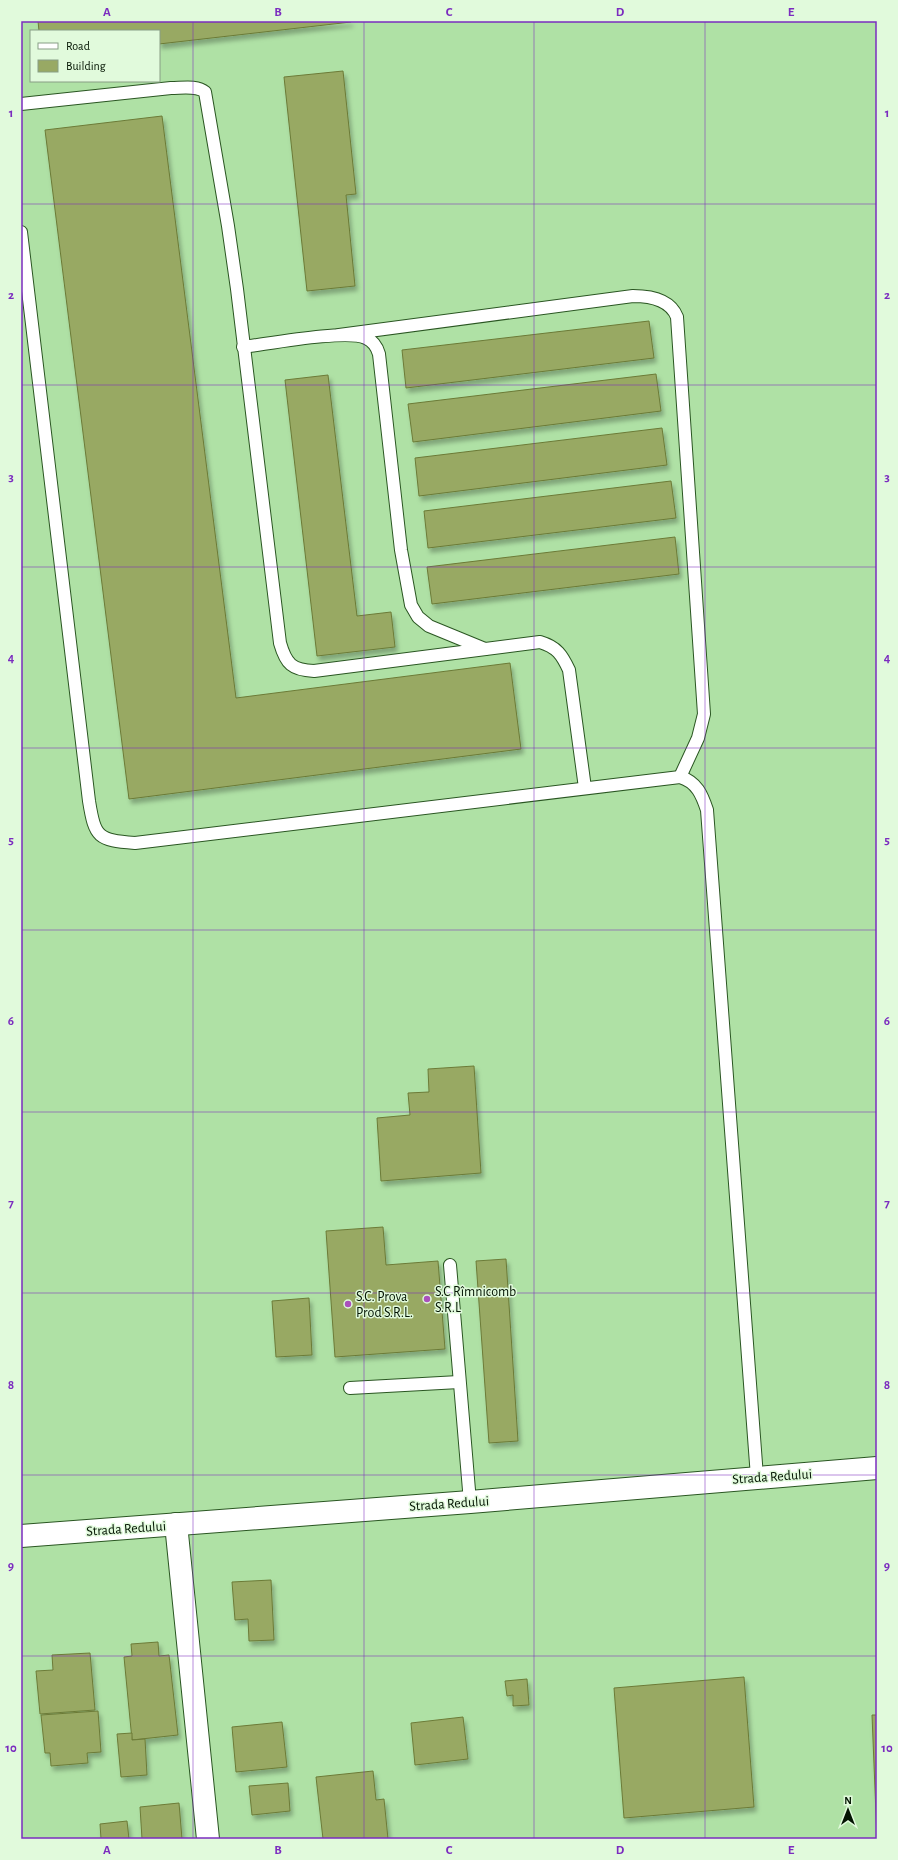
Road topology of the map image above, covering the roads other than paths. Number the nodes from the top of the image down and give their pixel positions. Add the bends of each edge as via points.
1 (21, 104) edge
2 (21, 232) edge
3 (339, 335) junction
4 (243, 347) junction
5 (486, 649) junction
6 (680, 777) junction
7 (585, 788) junction
8 (450, 1265) dead end
9 (459, 1382) junction
10 (350, 1388) dead end
11 (877, 1468) edge
12 (757, 1477) junction
13 (470, 1502) junction
14 (176, 1524) junction
15 (21, 1536) edge
16 (208, 1839) edge

1 - 4 lane via 177,88 197,88 205,92 228,226
2 - 7 lane via 89,801 94,828 99,834 110,841 135,843
3 - 4 lane
3 - 5 lane via 365,338 373,342 379,354 401,550 411,605 418,617 429,626
3 - 6 lane via 633,296 649,296 675,310 704,714 698,738
4 - 5 lane via 280,643 287,660 296,669 314,671
5 - 7 lane via 540,642 556,648 563,657 569,670
6 - 7 lane
6 - 12 lane via 693,783 699,790 707,810
8 - 9 lane
9 - 10 lane
9 - 13 lane
11 - 12 main road, Strada Redului
12 - 13 main road, Strada Redului
13 - 14 main road, Strada Redului
14 - 15 main road, Strada Redului
14 - 16 main road

